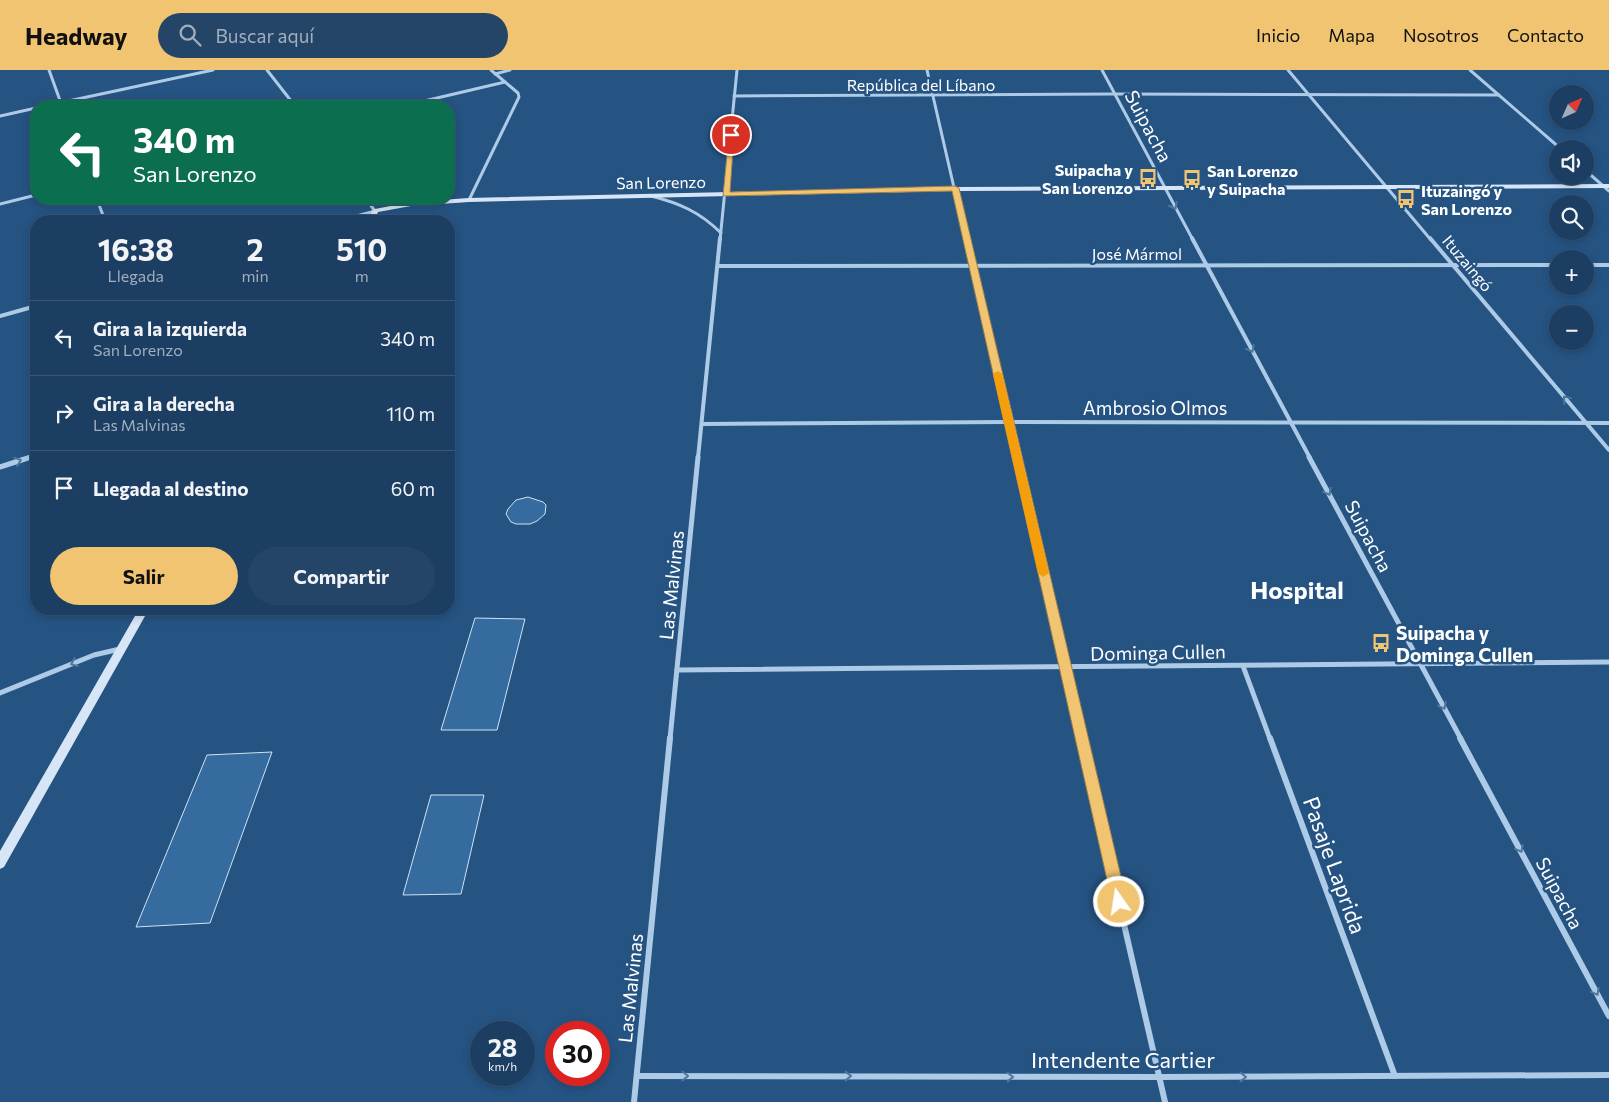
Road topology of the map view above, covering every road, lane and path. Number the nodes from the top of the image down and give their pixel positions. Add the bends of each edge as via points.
1 (49, 70) edge
2 (213, 70) edge
3 (267, 70) edge
4 (491, 70) edge
5 (510, 70) edge
6 (737, 70) edge
7 (927, 70) edge
8 (1102, 70) edge
9 (1288, 70) edge
10 (1470, 70) edge
11 (495, 74) junction
12 (504, 82) junction
13 (1114, 94) junction
14 (1309, 95) junction
15 (1499, 95) junction
16 (734, 96) junction
17 (933, 96) junction
18 (60, 100) edge
19 (80, 100) edge
20 (290, 100) edge
21 (428, 100) edge
22 (30, 109) edge
23 (0, 116) edge
24 (1551, 140) edge
25 (1594, 177) edge
26 (1386, 186) junction
27 (1606, 186) edge
28 (955, 188) junction
29 (1165, 188) junction
30 (1609, 191) edge
31 (726, 194) junction
32 (30, 196) edge
33 (648, 196) junction
34 (469, 200) junction
35 (455, 201) edge
36 (0, 204) edge
37 (370, 205) edge
38 (406, 205) edge
39 (375, 211) junction
40 (360, 215) edge
41 (373, 215) edge
42 (722, 233) junction
43 (1452, 264) junction
44 (1206, 265) junction
45 (1549, 265) edge
46 (1594, 265) edge
47 (1609, 265) edge
48 (718, 266) junction
49 (973, 266) junction
50 (30, 308) edge
51 (0, 316) edge
52 (1009, 422) junction
53 (1291, 423) junction
54 (1586, 423) junction
55 (1609, 423) edge
56 (702, 424) junction
57 (1609, 450) edge
58 (30, 457) edge
59 (0, 467) edge
60 (141, 615) edge
61 (121, 649) junction
62 (1609, 662) edge
63 (1420, 663) junction
64 (1243, 666) junction
65 (1066, 668) junction
66 (677, 670) junction
67 (0, 694) edge
68 (0, 863) edge
69 (1609, 1016) edge
70 (1609, 1075) edge
71 (637, 1076) junction
72 (1395, 1076) junction
73 (1160, 1077) junction
74 (634, 1102) edge
75 (1166, 1102) edge

1 - 18 street
2 - 19 street
3 - 20 street
4 - 11 street
5 - 11 street
6 - 16 street, Las Malvinas
7 - 17 street
8 - 13 street, Suipacha
9 - 14 street, Ituzaingó
10 - 15 street
11 - 12 street
12 - 21 street
12 - 34 street via 518,92 519,97
13 - 14 street, República del Líbano
13 - 17 street, República del Líbano
13 - 29 street, Suipacha
14 - 15 street, República del Líbano
14 - 26 street, Ituzaingó
15 - 24 street
16 - 17 street, República del Líbano
16 - 31 street, Las Malvinas
17 - 28 street
22 - 23 street
25 - 27 street
26 - 27 main road, San Lorenzo
26 - 29 main road, San Lorenzo
26 - 43 street, Ituzaingó
27 - 30 street
28 - 29 main road, San Lorenzo
28 - 31 main road, San Lorenzo
28 - 49 street
29 -> 44 street, Suipacha
31 - 33 main road, San Lorenzo
31 - 42 street, Las Malvinas
32 - 36 street
33 - 34 main road, San Lorenzo
33 - 42 street via 687,205
34 - 35 main road, San Lorenzo
37 - 39 street
38 - 39 main road, San Lorenzo
39 - 40 street
39 - 41 main road
42 - 48 street, Las Malvinas
43 - 44 street, José Mármol
43 - 45 street, José Mármol
54 -> 43 street, Ituzaingó
44 - 49 street, José Mármol
44 -> 53 street, Suipacha
46 - 47 street
48 - 49 street, José Mármol
48 - 56 street, Las Malvinas
49 - 52 street
50 - 51 street
52 - 53 street, Ambrosio Olmos
52 - 56 street, Ambrosio Olmos
52 - 65 street
53 - 54 street, Ambrosio Olmos
53 -> 63 street, Suipacha
54 - 55 street, Ambrosio Olmos
54 - 57 street, Ituzaingó
56 - 66 street, Las Malvinas
59 -> 58 street
60 - 61 main road
61 -> 67 street via 94,655
61 - 68 main road
62 - 63 street, Dominga Cullen
63 - 64 street, Dominga Cullen
63 -> 69 street, Suipacha
64 - 65 street, Dominga Cullen
64 - 72 street, Pasaje Laprida
65 - 66 street, Dominga Cullen
65 - 73 street
66 - 71 street, Las Malvinas
70 - 72 street, Intendente Cartier
71 -> 73 street, Intendente Cartier
71 - 74 street, Las Malvinas
73 -> 72 street, Intendente Cartier
73 - 75 street

